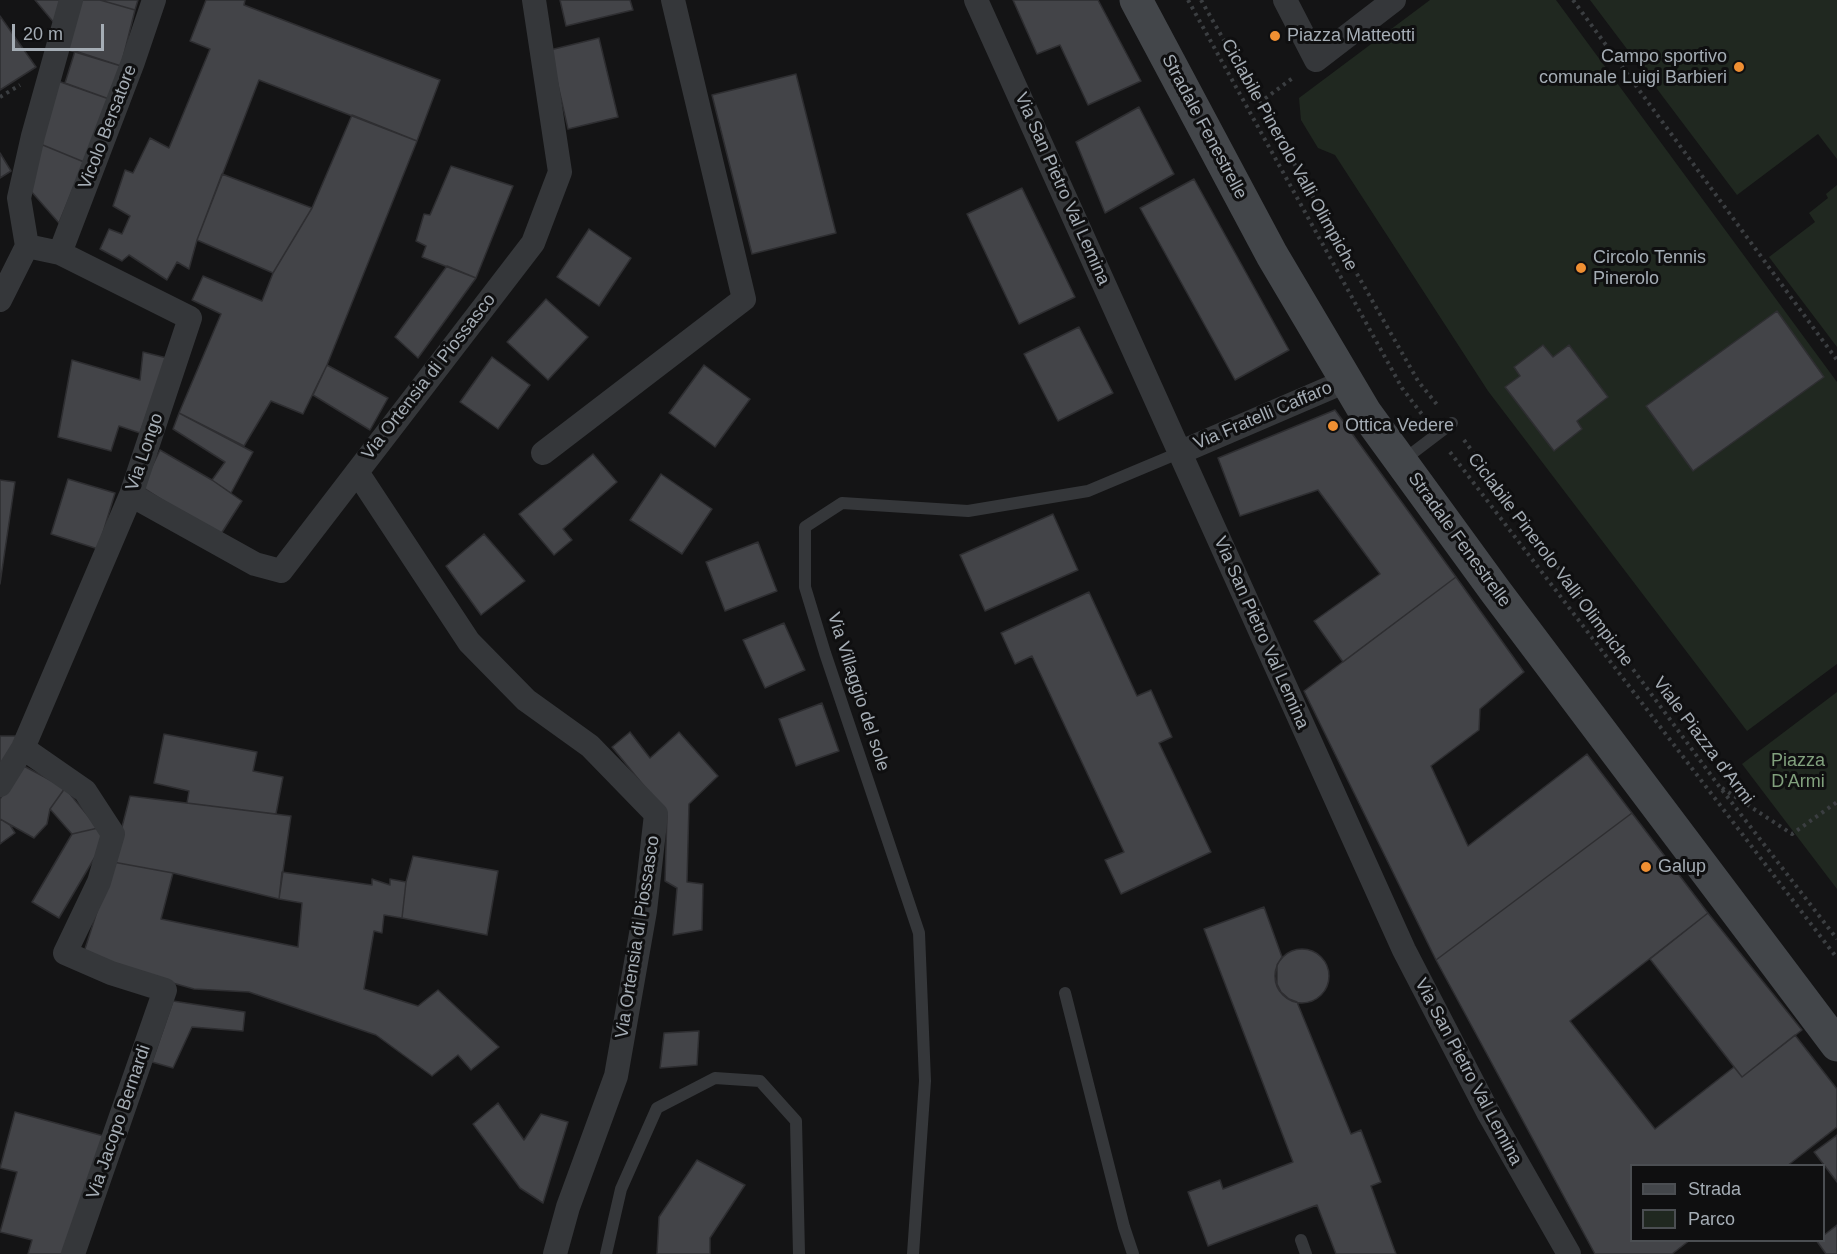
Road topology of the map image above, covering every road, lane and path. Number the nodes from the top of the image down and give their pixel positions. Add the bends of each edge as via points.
1 (71, 0) edge
2 (154, 0) edge
3 (534, 0) edge
4 (673, 0) edge
5 (976, 0) edge
6 (1136, 0) edge
7 (1188, 0) edge
8 (1201, 0) edge
9 (1285, 0) edge
10 (1394, 0) edge
11 (1573, 0) edge
12 (1316, 60) junction
13 (1259, 103) junction
14 (27, 246) junction
15 (60, 253) junction
16 (0, 300) edge
17 (1837, 360) edge
18 (1346, 381) junction
19 (1452, 423) junction
20 (1437, 434) junction
21 (1181, 452) junction
22 (543, 453) dead end
23 (1401, 461) junction
24 (357, 472) junction
25 (131, 495) junction
26 (24, 748) junction
27 (0, 785) edge
28 (1719, 786) junction
29 (1837, 802) edge
30 (1837, 939) edge
31 (1837, 958) edge
32 (1065, 993) dead end
33 (1837, 1044) edge
34 (1301, 1240) dead end
35 (73, 1254) edge
36 (555, 1254) edge
37 (606, 1254) edge
38 (799, 1254) edge
39 (913, 1254) edge
40 (1133, 1254) edge
41 (1306, 1254) edge
42 (1569, 1254) edge

1 - 14 street via 19,198
2 - 15 street, Vicolo Bersatore
3 - 24 street, Via Ortensia di Piossasco via 560,172 556,183 533,243
4 - 22 street via 744,299
5 - 21 street, Via San Pietro Val Lemina
6 - 18 main road, Stradale Fenestrelle via 1272,255
7 - 20 path, Ciclabile Pinerolo Valli Olimpiche via 1402,388
8 - 13 path, Viale Piazza d'Armi
9 - 12 street
10 - 12 street
11 - 17 path
12 - 13 path
13 - 19 path, Viale Piazza d'Armi via 1418,381
14 - 15 street, Via Longo
14 - 16 street
15 - 25 street, Via Longo via 190,318
18 - 21 street, Via Fratelli Caffaro
18 - 23 main road, Stradale Fenestrelle
19 - 20 lane
19 - 28 path, Viale Piazza d'Armi
20 - 23 lane
20 - 31 path, Ciclabile Pinerolo Valli Olimpiche
21 - 39 lane, Via Villaggio del sole via 1089,491 969,511 842,503 805,527 805,587 919,933 925,1081
21 - 42 street, Via San Pietro Val Lemina via 1404,950 1488,1112
23 - 33 main road, Stradale Fenestrelle
24 - 25 street via 281,571 255,564
24 - 36 street, Via Ortensia di Piossasco via 469,642 526,700 590,746 656,814 645,911 616,1076
25 - 26 street, Via Longo
26 - 27 street, Via Longo
26 - 35 street, Via Jacopo Bernardi via 85,790 113,834 99,882 65,953 165,990
28 - 29 path via 1792,834
28 - 30 path, Viale Piazza d'Armi
32 - 40 lane
34 - 41 lane
37 - 38 lane via 621,1189 657,1108 715,1078 760,1081 796,1121

